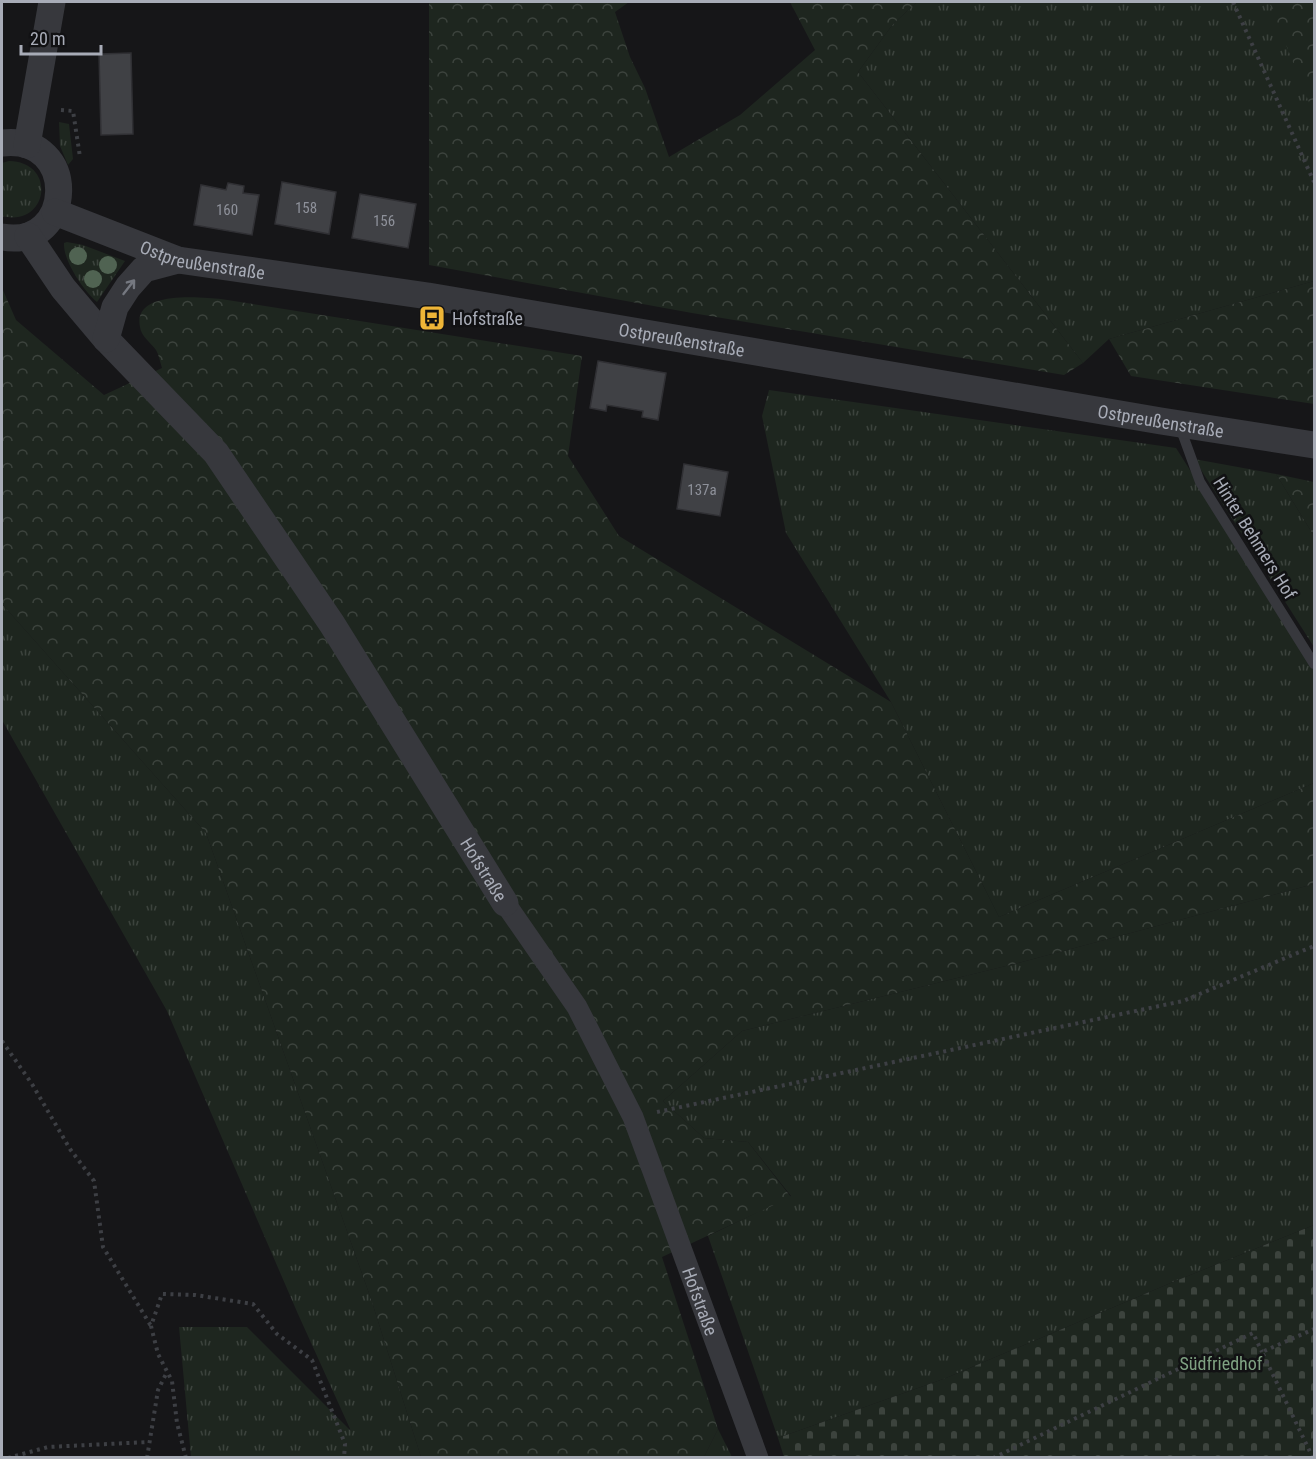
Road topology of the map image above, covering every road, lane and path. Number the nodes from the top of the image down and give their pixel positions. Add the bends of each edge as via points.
1 (52, 2) edge
2 (1233, 2) edge
3 (14, 144) edge
4 (1314, 182) edge
5 (55, 212) junction
6 (15, 237) edge
7 (178, 260) junction
8 (106, 339) junction
9 (1179, 424) junction
10 (1314, 445) edge
11 (1314, 664) edge
12 (505, 903) joint
13 (1314, 946) edge
14 (2, 1041) edge
15 (633, 1117) junction
16 (151, 1326) junction
17 (1314, 1329) edge
18 (1262, 1352) junction
19 (167, 1372) junction
20 (149, 1442) junction
21 (8, 1458) edge
22 (147, 1458) edge
23 (186, 1458) edge
24 (344, 1458) edge
25 (758, 1458) edge
26 (993, 1458) edge
27 (1313, 1458) edge

1 - 3 street
2 - 4 path
3 - 5 street via 42,153 52,165 60,196
5 - 6 street via 48,222
5 - 7 street, Ostpreußenstraße
6 - 8 street, Hofstraße
8 -> 7 street via 115,307 128,287 144,270
7 - 9 street, Ostpreußenstraße via 428,296
8 - 12 street, Hofstraße via 216,453 332,624
9 - 10 street, Ostpreußenstraße
9 - 11 lane, Hinter Behmers Hof via 1200,482
12 - 15 street, Hofstraße via 577,1007
13 - 15 path via 1183,1001
14 - 16 path via 94,1181 103,1247
15 - 25 street, Hofstraße
16 - 19 path
16 - 24 path via 162,1294 253,1304 277,1334 312,1360 345,1444
17 - 18 path
18 - 26 path via 1253,1333
18 - 27 path
19 - 20 path via 158,1390
19 - 23 path
20 - 21 path via 48,1447
20 - 22 path

